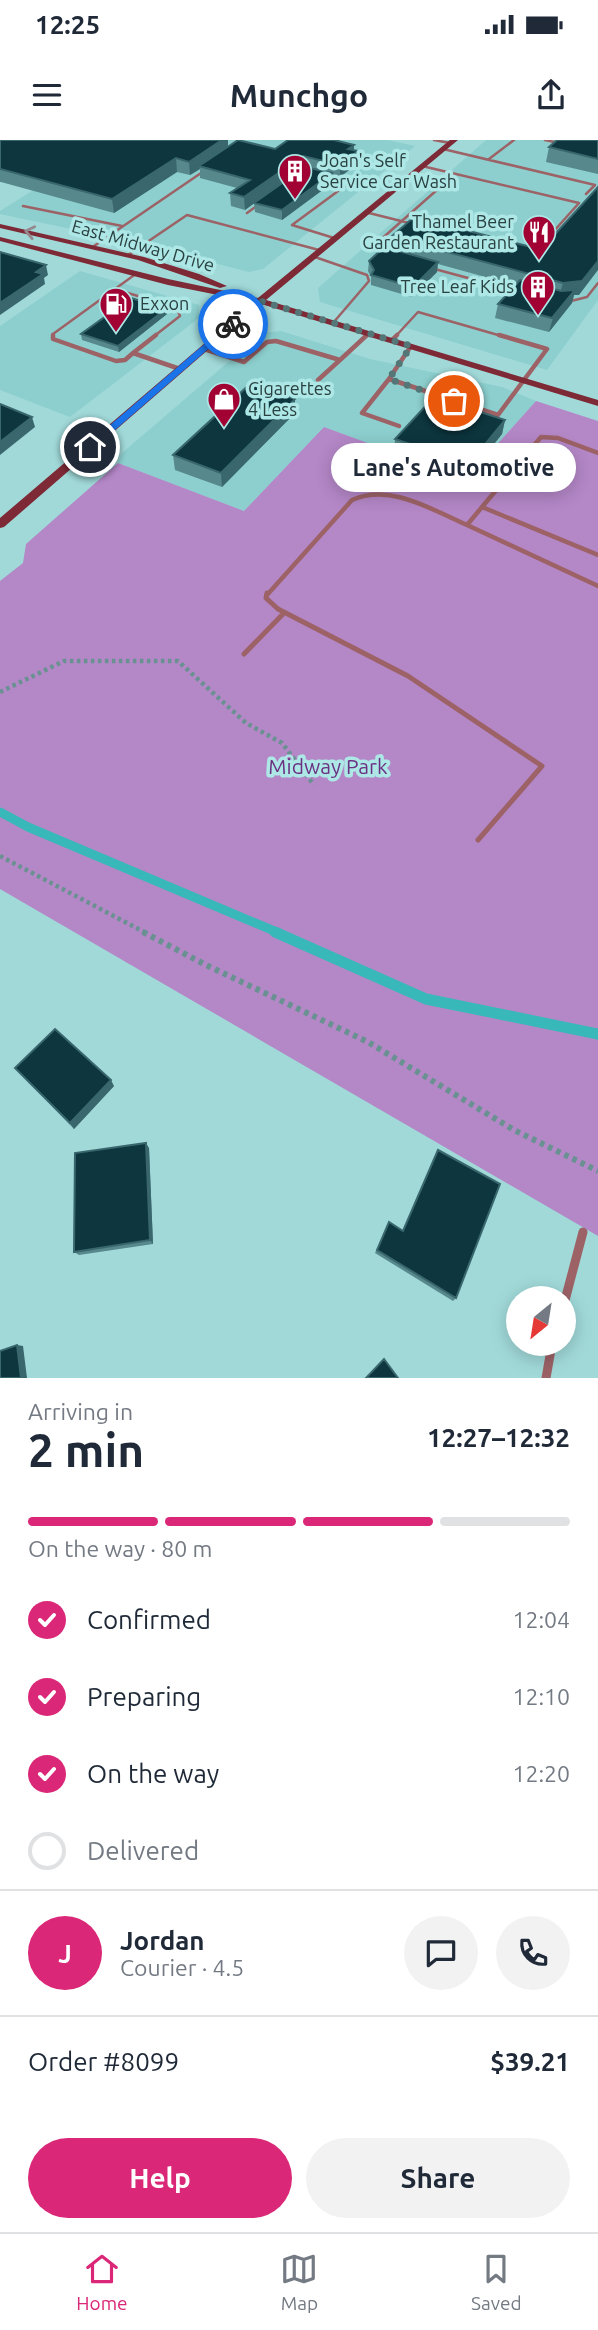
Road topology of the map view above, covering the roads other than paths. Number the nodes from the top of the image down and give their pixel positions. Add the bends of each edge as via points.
1 (434, 140) edge
2 (514, 140) edge
3 (545, 140) edge
4 (449, 144) edge
5 (571, 146) edge
6 (489, 159) junction
7 (422, 166) junction
8 (203, 171) edge
9 (455, 174) junction
10 (316, 175) edge
11 (596, 186) edge
12 (586, 194) junction
13 (598, 197) edge
14 (266, 200) edge
15 (579, 203) junction
16 (23, 206) dead end
17 (365, 212) junction
18 (247, 213) edge
19 (402, 222) junction
20 (415, 225) edge
21 (0, 226) edge
22 (122, 226) junction
23 (334, 238) junction
24 (0, 239) edge
25 (94, 246) junction
26 (529, 251) edge
27 (316, 253) junction
28 (128, 255) junction
29 (397, 259) edge
30 (423, 266) edge
31 (138, 272) junction
32 (598, 283) edge
33 (115, 289) junction
34 (526, 293) edge
35 (260, 301) junction
36 (564, 302) edge
37 (333, 323) junction
38 (369, 333) junction
39 (392, 340) junction
40 (411, 346) junction
41 (204, 349) junction
42 (133, 353) junction
43 (340, 360) junction
44 (180, 369) junction
45 (389, 379) junction
46 (318, 380) dead end
47 (525, 380) junction
48 (598, 403) edge
49 (399, 426) dead end
50 (598, 453) edge
51 (482, 507) junction
52 (0, 524) edge
53 (467, 525) junction
54 (598, 555) edge
55 (598, 586) edge
56 (284, 613) junction
57 (244, 654) dead end
58 (478, 840) dead end
59 (583, 1233) dead end
60 (569, 1286) edge
61 (550, 1356) edge
62 (546, 1378) edge

1 - 4 lane
2 - 6 lane
3 - 5 lane
4 - 6 lane
4 - 7 main road
6 - 11 lane
7 - 9 lane
7 - 17 main road
8 - 22 lane
9 - 15 lane
9 - 19 lane
10 - 23 lane via 349,183 292,225
11 - 12 lane
12 - 13 lane
12 - 15 lane
14 - 18 lane
15 - 26 lane via 537,250
16 - 22 lane
17 - 19 lane
17 - 23 main road
19 - 20 lane
19 - 29 lane via 376,246 379,252
25 -> 21 main road, East Midway Drive
22 - 25 lane
23 - 27 main road
24 - 31 main road, East Midway Drive
25 - 28 main road, East Midway Drive
27 - 28 lane via 187,215
27 - 35 main road
27 - 37 lane via 367,275 369,281
28 - 35 main road, East Midway Drive
30 - 34 lane
31 - 33 lane
31 - 35 main road, East Midway Drive
32 - 36 lane via 587,297
33 - 42 lane via 177,308 180,316
33 - 42 lane via 53,334 53,339 116,361
35 - 37 main road
35 - 41 main road
37 - 38 main road
38 - 39 main road
38 - 43 lane
39 - 40 main road
39 - 47 lane via 418,312 547,349
40 - 45 lane
40 - 47 main road
41 - 43 lane via 244,362 267,342 276,341
41 - 44 main road
42 - 44 lane
43 - 46 lane
44 - 52 main road
45 - 47 lane via 498,415
45 - 49 lane via 362,413
47 - 48 main road
50 - 51 lane via 558,438 541,437
51 - 53 lane
51 - 54 lane
53 - 55 lane
53 - 56 lane via 389,494 362,494 267,593 270,604
56 - 57 lane
56 - 58 lane via 408,676 542,766
59 - 60 street
61 - 62 street

